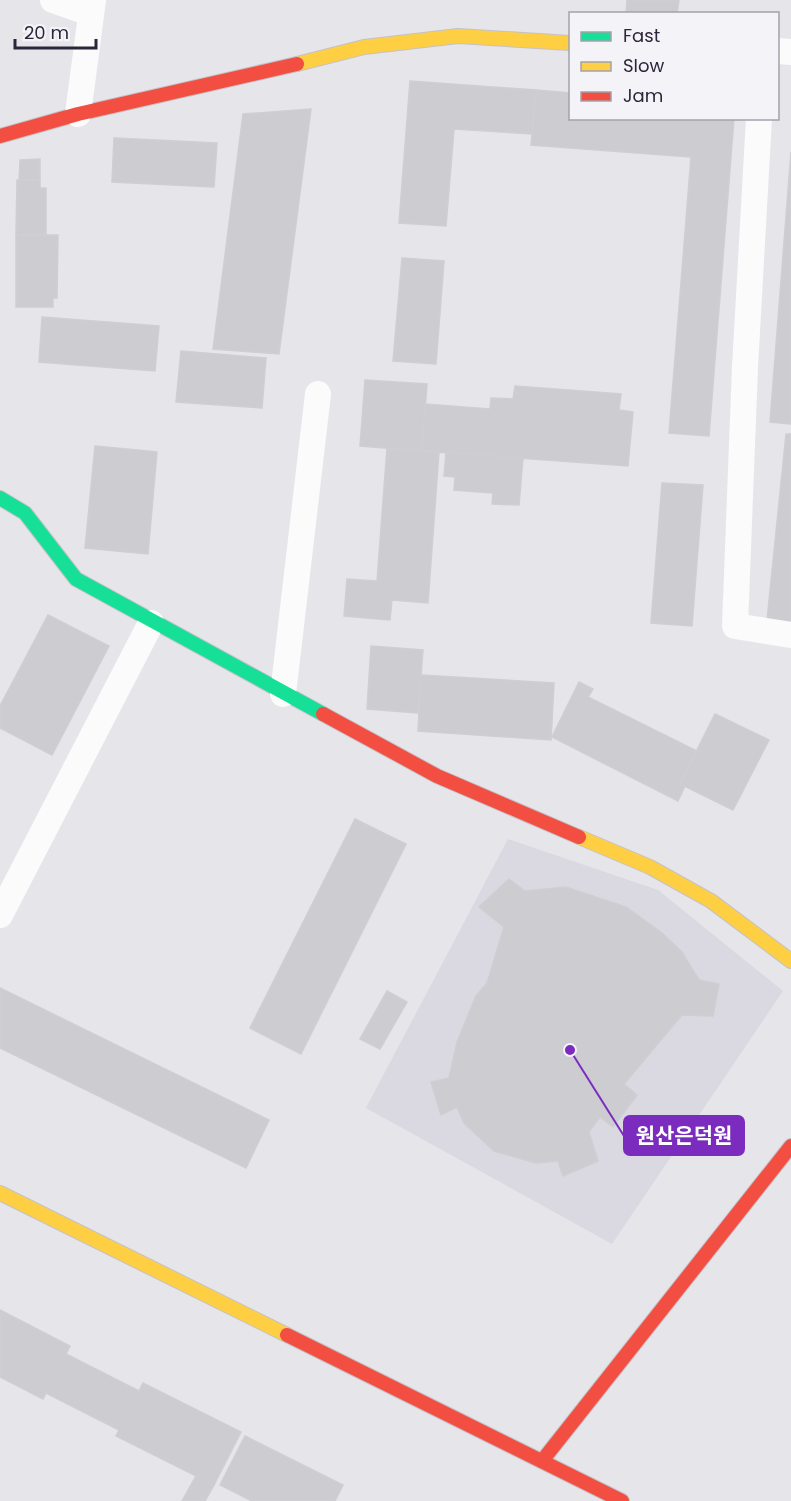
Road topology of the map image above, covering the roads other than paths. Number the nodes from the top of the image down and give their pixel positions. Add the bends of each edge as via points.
1 (53, 0) edge
2 (92, 6) edge
3 (569, 43) edge
4 (78, 114) junction
5 (759, 120) edge
6 (0, 136) edge
7 (318, 394) dead end
8 (0, 498) edge
9 (151, 623) junction
10 (791, 635) edge
11 (283, 694) junction
12 (0, 915) edge
13 (791, 961) edge
14 (791, 1146) edge
15 (0, 1193) edge
16 (542, 1461) junction
17 (622, 1501) edge

1 - 2 street
2 - 4 street
3 - 4 street via 458,36 364,47
4 - 6 street
5 - 10 street via 735,626
7 - 11 street
8 - 9 street via 25,513 76,579
9 - 11 street
9 - 12 street
11 - 13 street via 437,776 650,867 711,901
14 - 16 street
15 - 16 street
16 - 17 street

